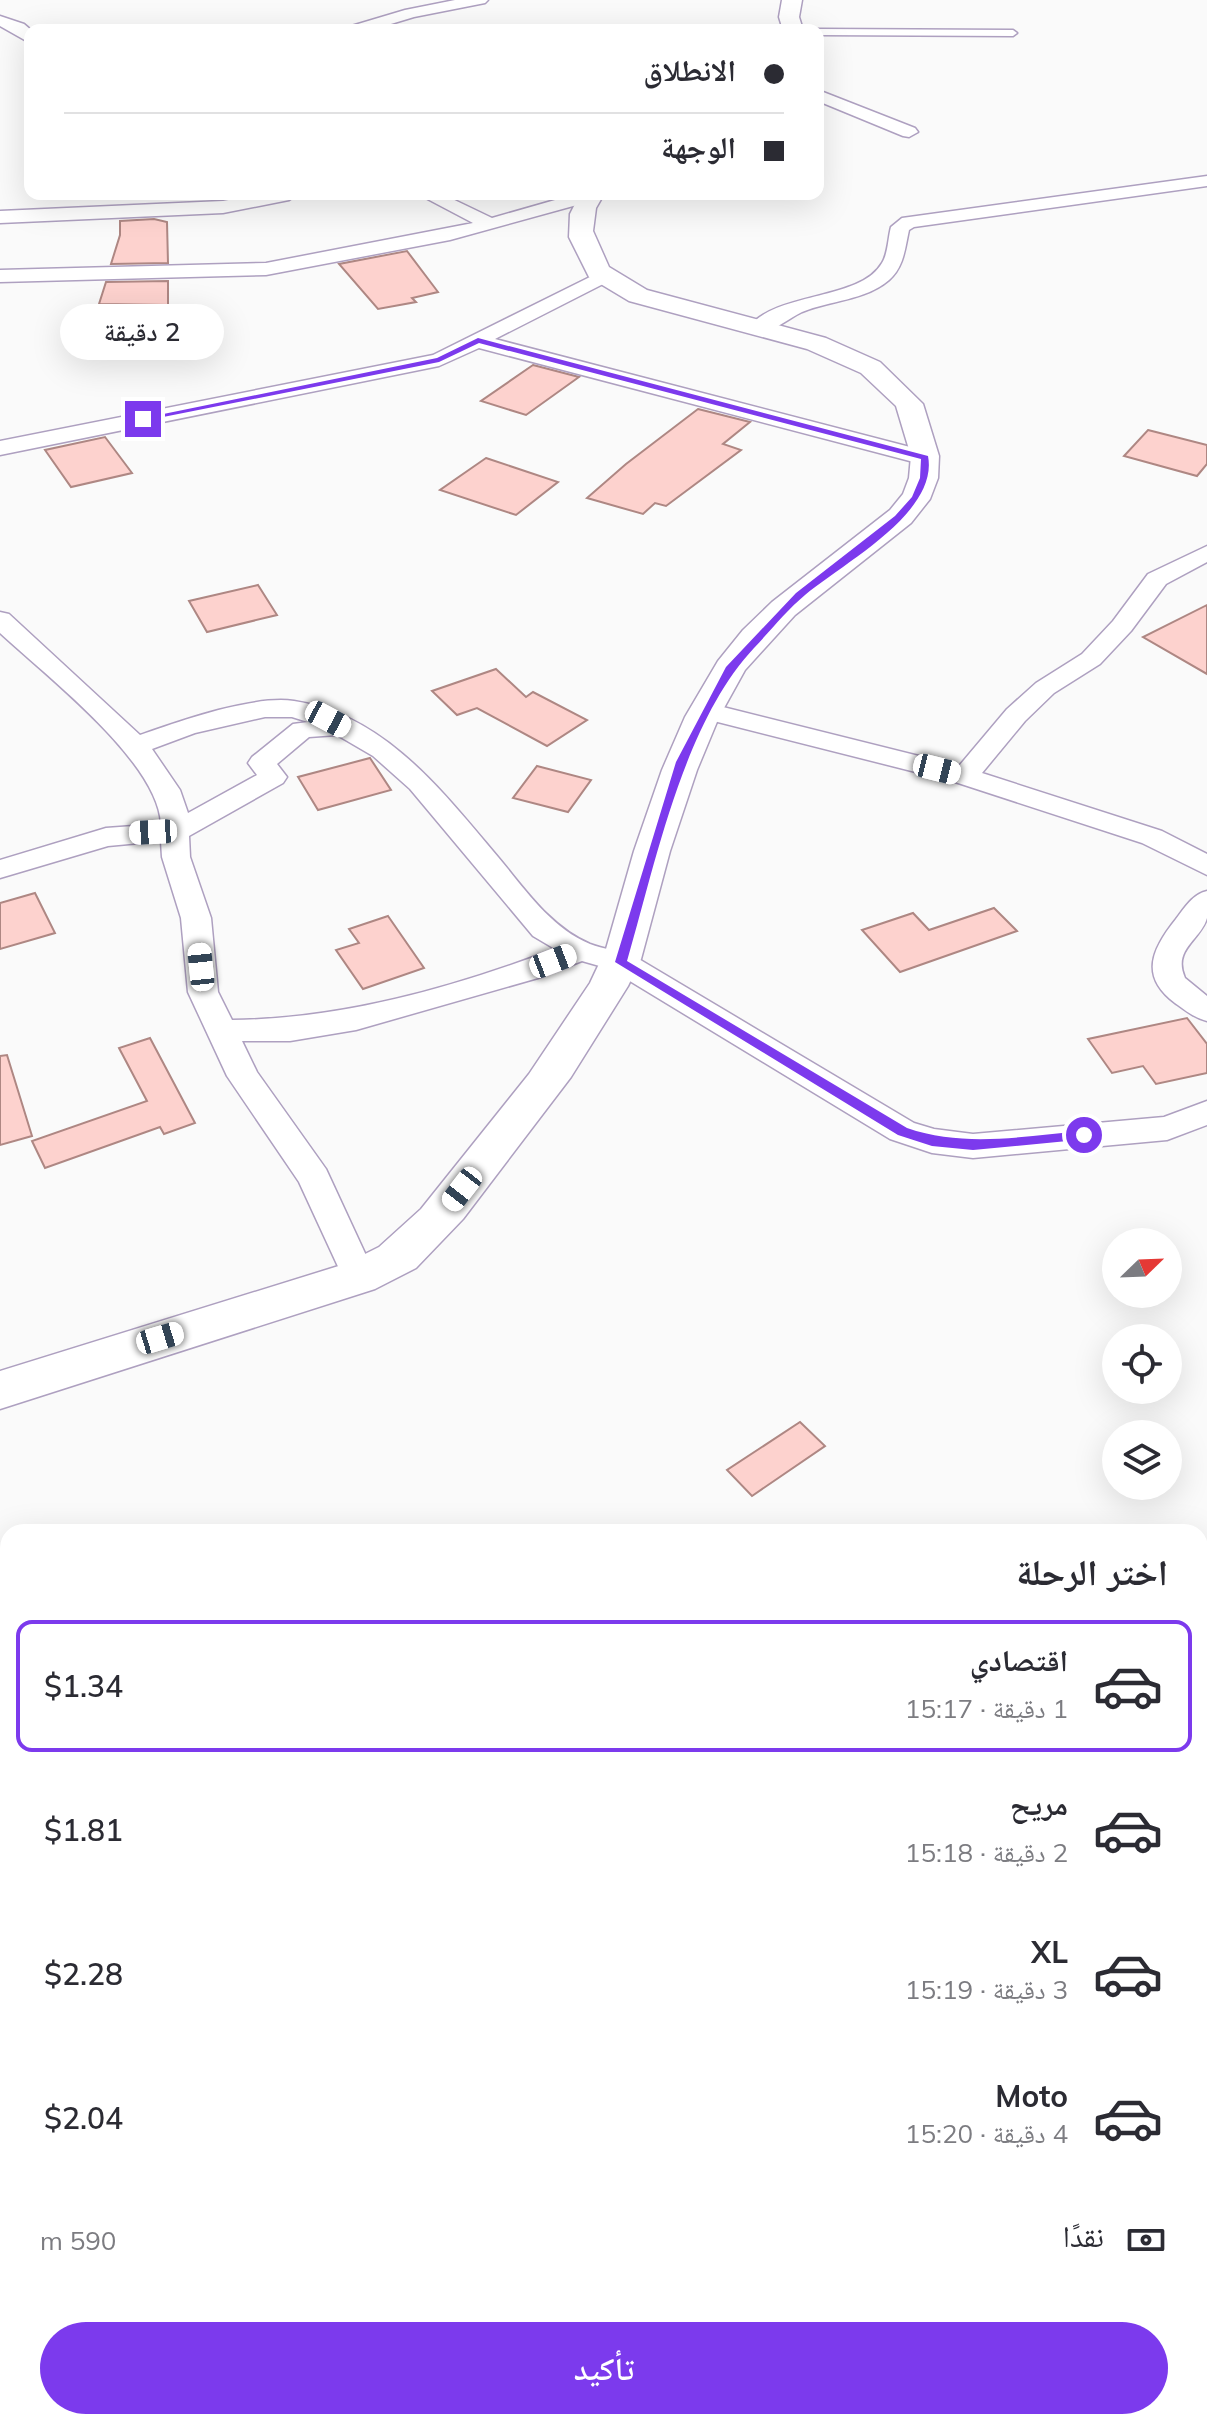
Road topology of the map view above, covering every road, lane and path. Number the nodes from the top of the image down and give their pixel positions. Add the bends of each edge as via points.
1 (480, 0) edge
2 (792, 0) edge
3 (0, 21) edge
4 (374, 24) edge
5 (791, 24) edge
6 (24, 32) edge
7 (824, 32) edge
8 (1013, 33) dead end
9 (824, 97) edge
10 (909, 132) dead end
11 (1207, 181) edge
12 (259, 200) edge
13 (440, 200) edge
14 (574, 200) edge
15 (588, 200) edge
16 (0, 217) edge
17 (488, 223) junction
18 (0, 276) edge
19 (602, 277) junction
20 (759, 327) junction
21 (478, 341) junction
22 (0, 448) edge
23 (925, 458) junction
24 (1207, 553) edge
25 (0, 619) edge
26 (707, 711) junction
27 (136, 746) junction
28 (383, 750) junction
29 (965, 776) junction
30 (177, 831) junction
31 (1207, 866) edge
32 (0, 869) edge
33 (1207, 900) edge
34 (580, 951) junction
35 (621, 962) junction
36 (1207, 1011) edge
37 (220, 1031) junction
38 (1207, 1113) edge
39 (359, 1277) junction
40 (0, 1390) edge

1 - 4 street
2 - 5 street
3 - 6 street
7 - 8 lane
9 - 10 street
11 - 20 street via 909,222 900,227 893,263 882,276 855,292 797,307
12 - 16 street via 223,207
13 - 17 street
14 - 17 street
15 - 19 street via 581,243
17 - 18 street via 266,269
19 - 20 street via 674,306
19 - 21 street
20 - 23 street via 834,349 887,379 918,417
21 - 22 street via 449,356 409,366
21 - 23 street
23 - 26 street via 916,498 768,626 731,667
24 - 29 street via 1157,579 1091,659 1045,688
25 - 27 street
26 - 29 street
26 - 35 street via 681,762
27 - 28 street via 230,715 293,709 328,719
27 - 30 street via 166,790
28 - 30 street via 339,726 302,730 262,763 273,777
28 - 34 street via 420,783 543,929
29 - 31 street via 1152,837
30 - 32 street via 106,837
30 - 37 street via 176,857 196,918 203,992
33 - 36 street via 1169,952 1166,969 1172,983
34 - 35 street
34 - 37 street via 512,976 356,1019 290,1030
35 - 38 street via 902,1131 932,1141 973,1146 1167,1128
35 - 39 street via 564,1058 445,1211 399,1257
37 - 39 street via 243,1076 314,1178
39 - 40 street

